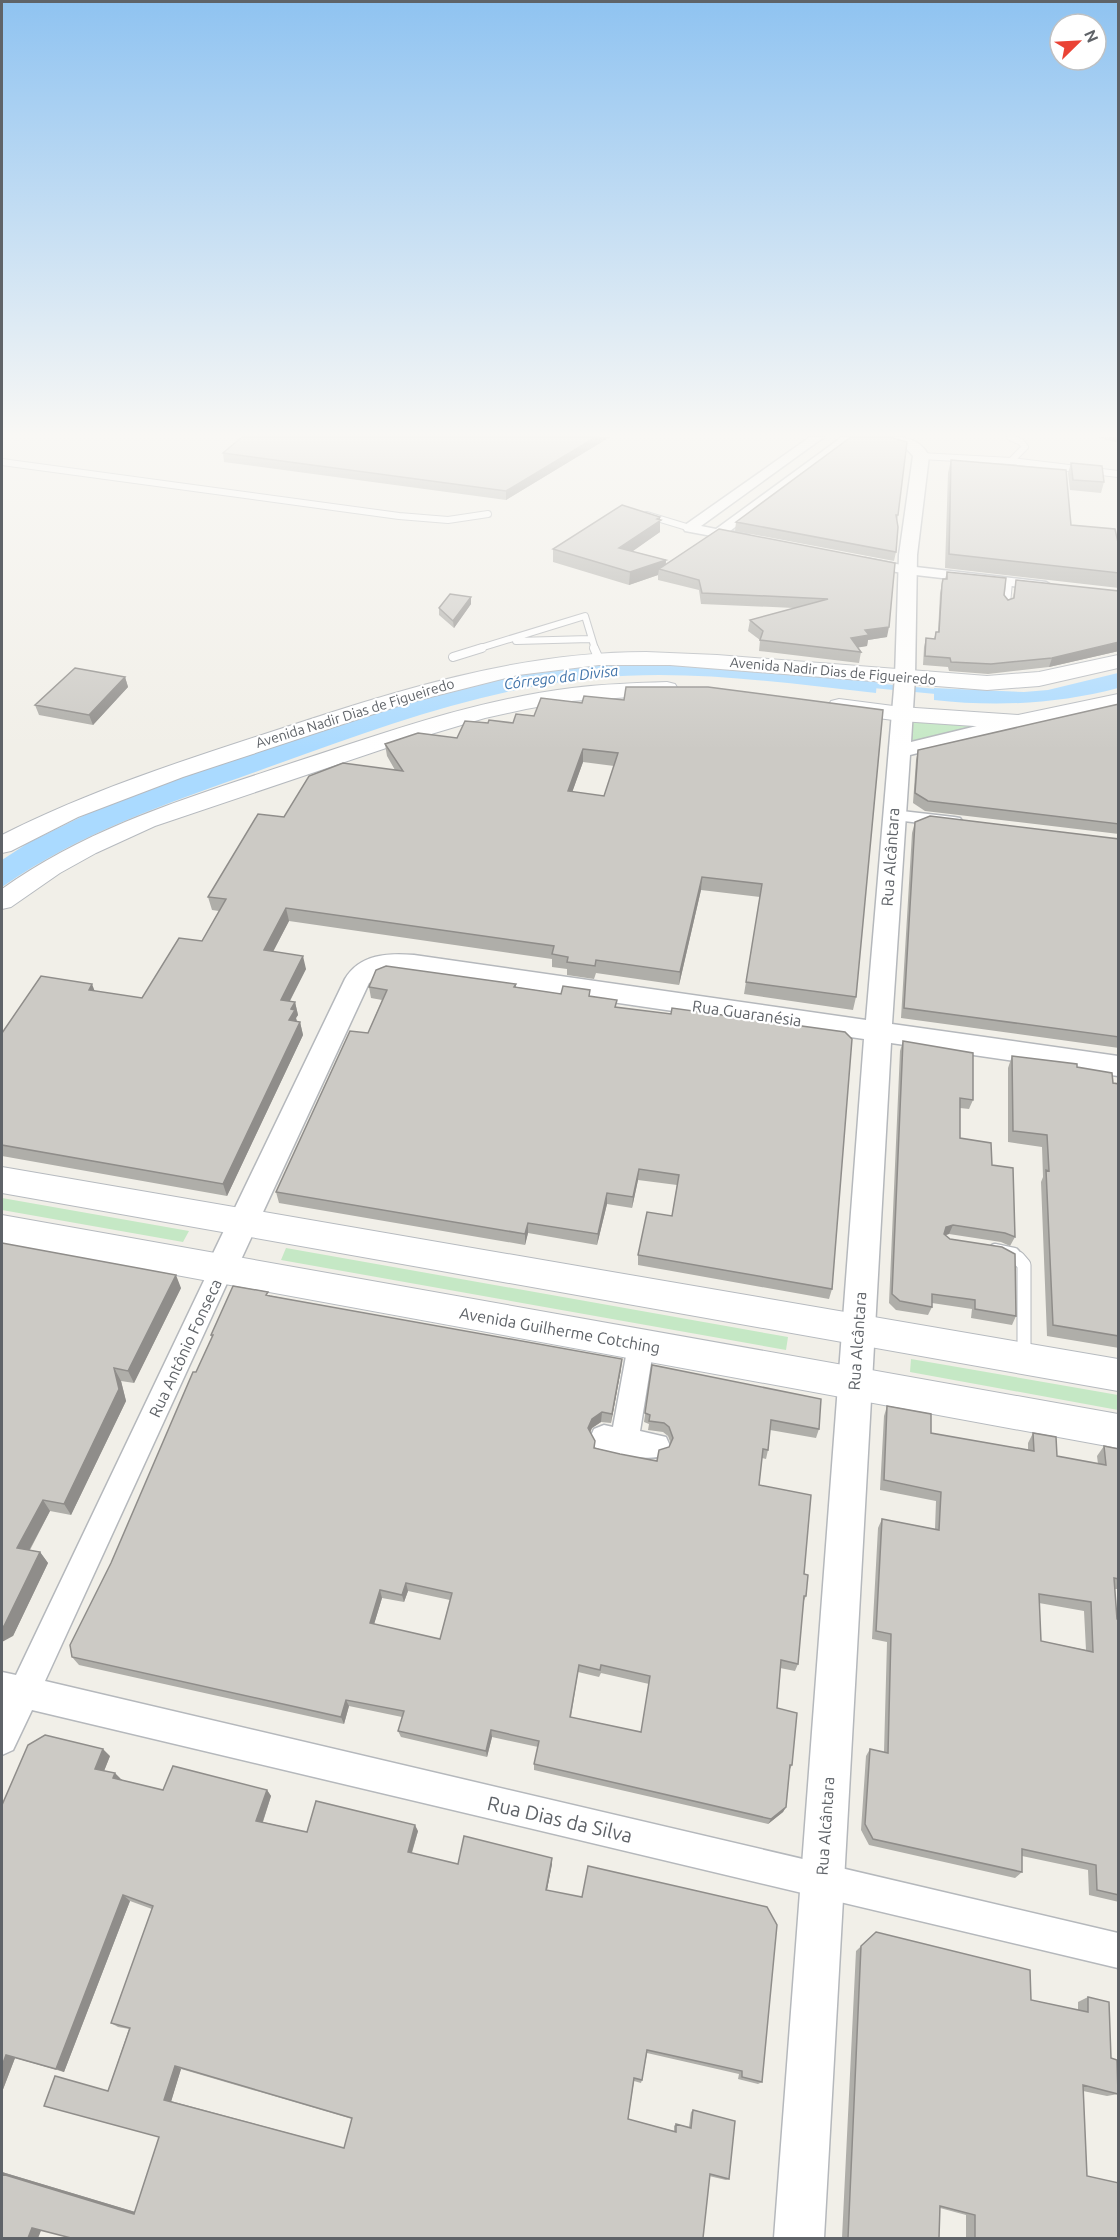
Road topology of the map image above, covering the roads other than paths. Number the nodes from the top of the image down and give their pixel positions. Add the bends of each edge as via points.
1 (910, 542) edge
2 (846, 558) edge
3 (907, 570) junction
4 (1009, 582) junction
5 (1063, 588) edge
6 (1007, 604) edge
7 (503, 642) junction
8 (595, 649) junction
9 (453, 657) dead end
10 (1119, 662) edge
11 (685, 689) edge
12 (903, 695) junction
13 (1119, 701) edge
14 (817, 703) edge
15 (1018, 722) junction
16 (898, 751) junction
17 (893, 815) junction
18 (970, 824) edge
19 (2, 845) edge
20 (2, 901) edge
21 (376, 964) joint
22 (878, 1032) junction
23 (1119, 1066) edge
24 (2, 1180) edge
25 (244, 1222) junction
26 (2, 1229) edge
27 (979, 1246) edge
28 (222, 1268) junction
29 (858, 1329) junction
30 (641, 1345) junction
31 (1024, 1358) junction
32 (1119, 1375) edge
33 (854, 1383) junction
34 (1119, 1431) edge
35 (656, 1446) dead end
36 (12, 1690) edge
37 (2, 1739) edge
38 (822, 1881) junction
39 (1119, 1951) edge
40 (799, 2238) edge

1 - 3 street, Rua Alcântara
2 - 3 street
3 - 4 street
3 - 12 street, Rua Alcântara
4 - 5 street
4 - 6 lane
7 - 8 lane
7 - 8 lane via 585,616
7 - 9 lane
8 - 12 main road, Avenida Nadir Dias de Figueiredo via 704,660
8 - 19 main road, Avenida Nadir Dias de Figueiredo via 547,664 414,693 110,795
10 - 12 main road, Avenida Nadir Dias de Figueiredo via 1011,682
11 - 20 main road, Avenida Nadir Dias de Figueiredo via 614,689 544,698 421,727 157,816 58,863
12 - 14 main road, Avenida Nadir Dias de Figueiredo
12 - 15 main road, Avenida Nadir Dias de Figueiredo
12 - 16 street, Rua Alcântara
13 - 15 main road, Avenida Nadir Dias de Figueiredo
15 - 16 street, Avenida Nadir Dias de Figueiredo
16 - 17 street, Rua Alcântara
17 - 18 street
17 - 22 street, Rua Alcântara
21 - 22 street, Rua Guaranésia via 414,964
21 - 25 street, Rua Antônio Fonseca via 364,970 358,979
22 - 23 street, Rua Guaranésia
22 - 29 street, Rua Alcântara
24 - 25 main road
25 - 28 street, Rua Antônio Fonseca
25 - 29 main road
26 - 28 main road, Avenida Guilherme Cotching
27 - 31 lane via 1010,1251 1024,1265
28 - 30 main road, Avenida Guilherme Cotching
28 - 36 street, Rua Antônio Fonseca
29 - 31 main road
29 - 33 street, Rua Alcântara
30 - 33 main road, Avenida Guilherme Cotching
30 - 35 street via 614,1440
31 - 32 main road
33 - 34 main road, Avenida Guilherme Cotching
33 - 38 street, Rua Alcântara
36 - 37 street, Rua Antônio Fonseca
36 - 38 street, Rua Dias da Silva
38 - 39 street, Rua Dias da Silva
38 - 40 street, Rua Alcântara

